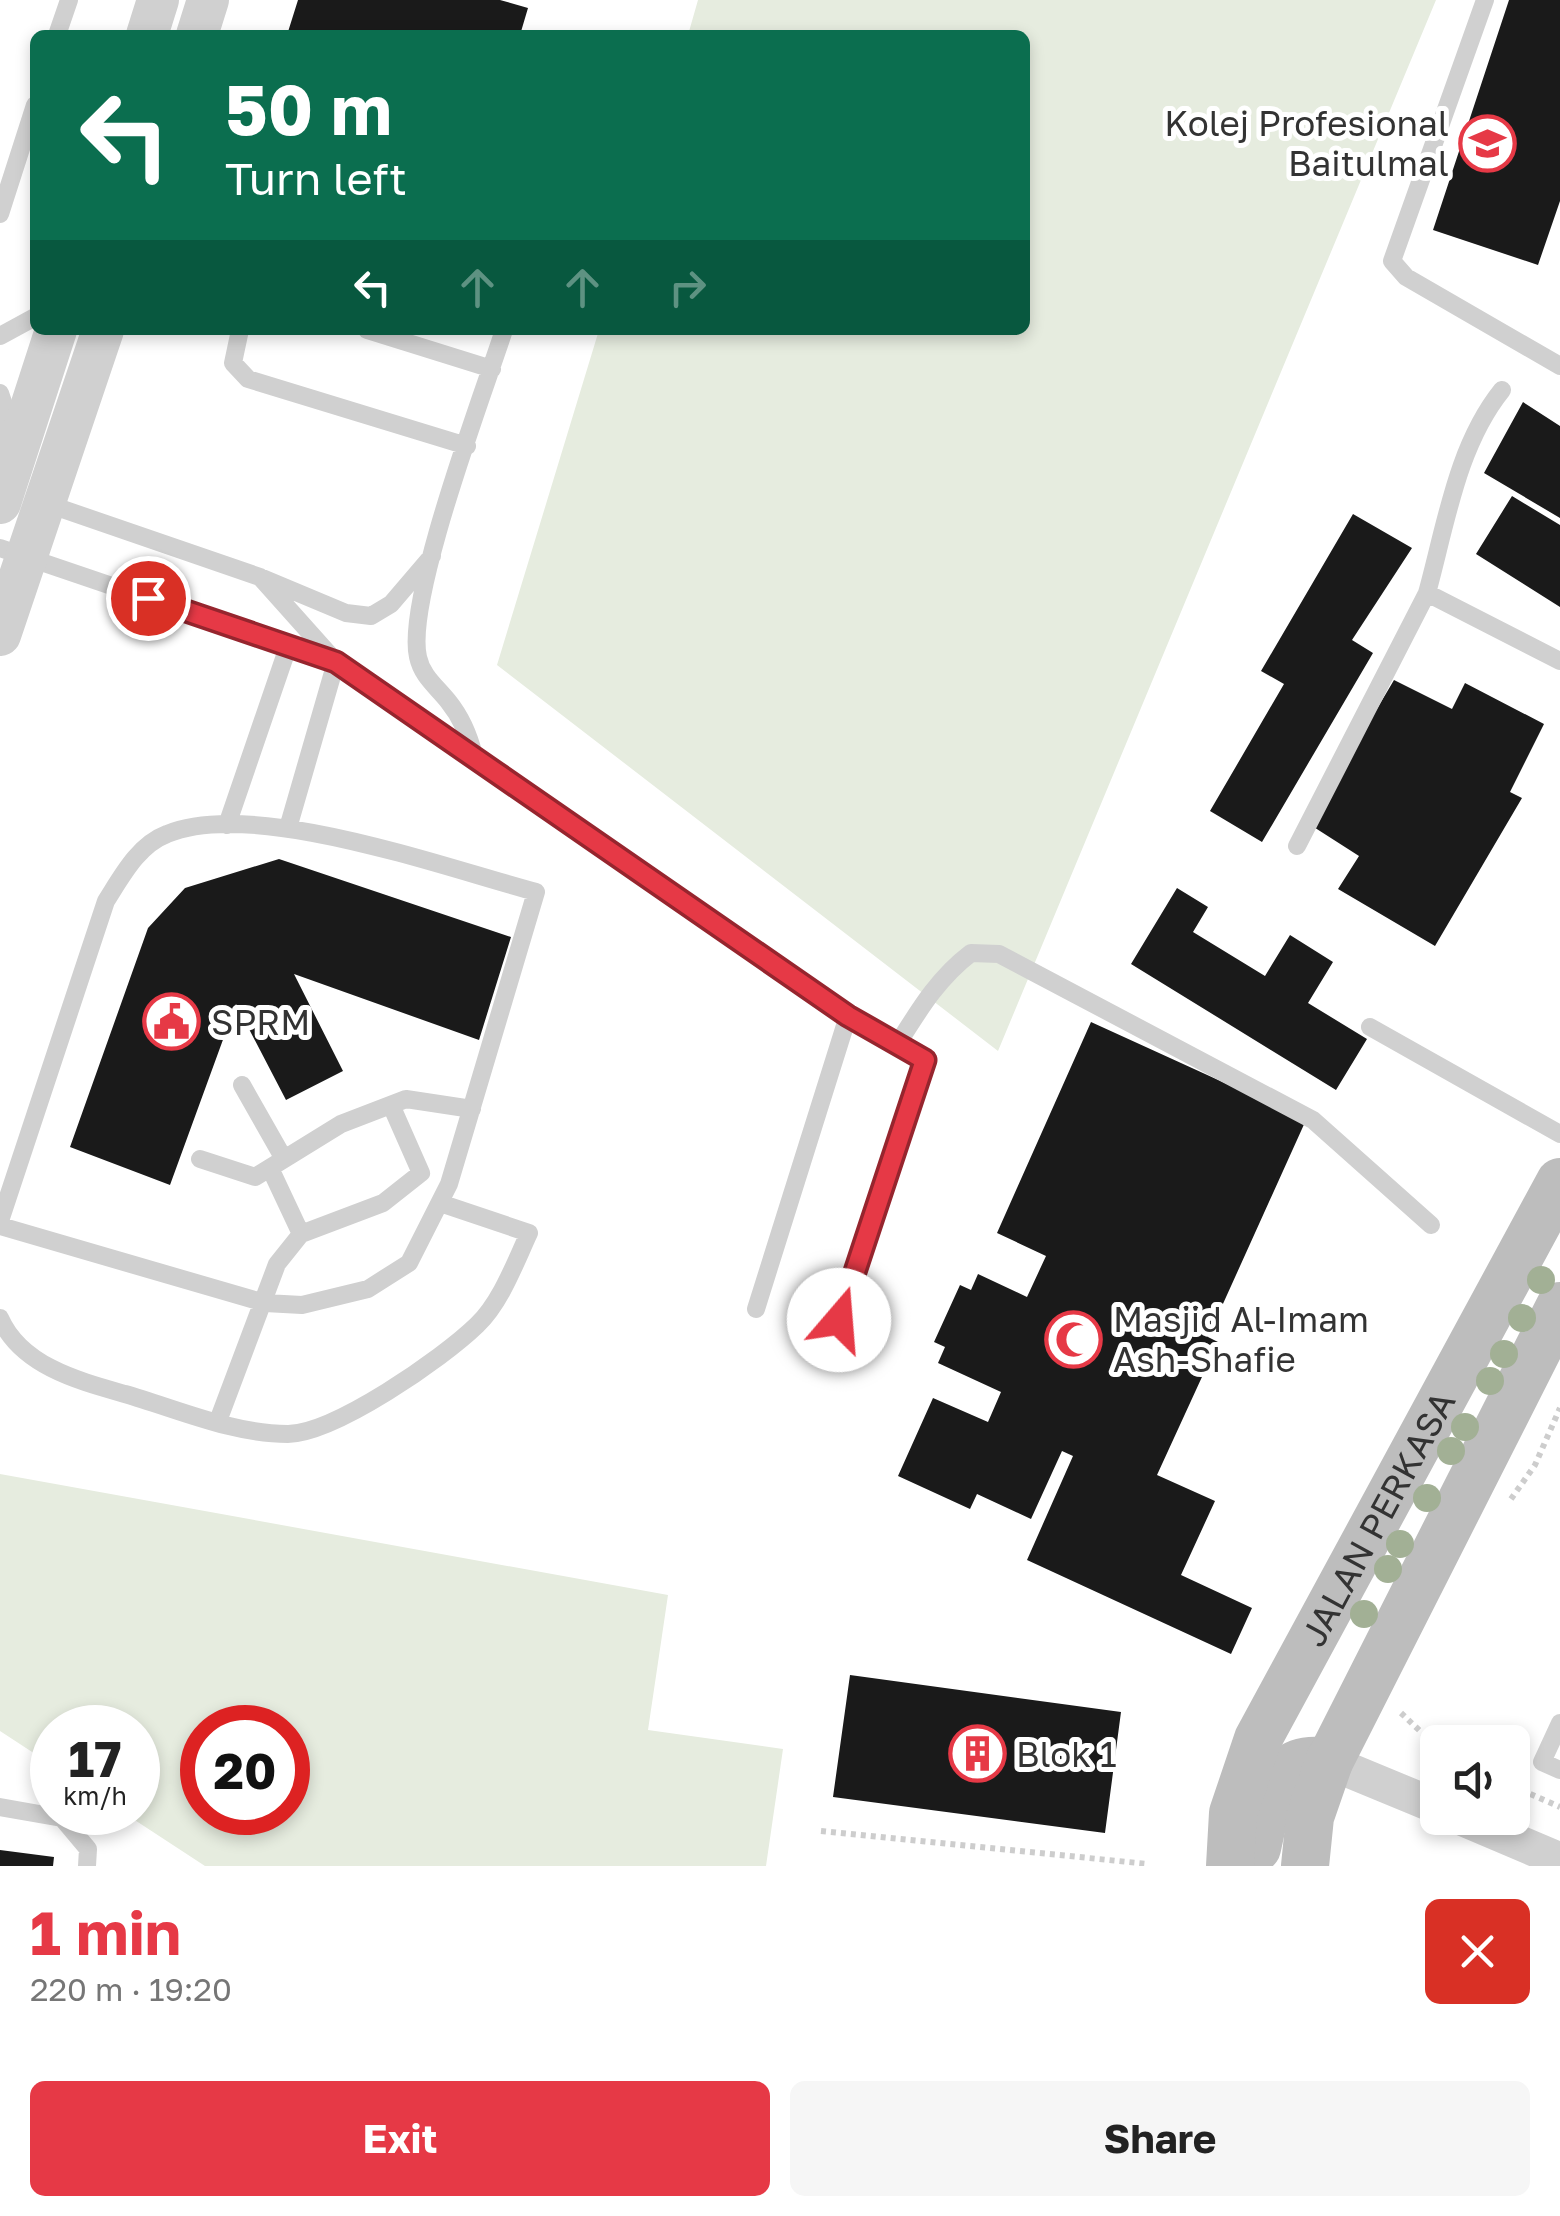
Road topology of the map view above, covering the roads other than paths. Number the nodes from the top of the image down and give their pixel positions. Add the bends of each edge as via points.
1 (69, 0) edge
2 (158, 0) edge
3 (208, 0) edge
4 (1485, 0) edge
5 (60, 30) edge
6 (149, 30) edge
7 (199, 30) edge
8 (30, 121) edge
9 (0, 214) edge
10 (30, 320) edge
11 (54, 335) edge
12 (101, 335) edge
13 (239, 335) edge
14 (383, 335) edge
15 (502, 335) edge
16 (0, 336) edge
17 (1560, 366) edge
18 (492, 369) junction
19 (1502, 390) dead end
20 (0, 393) edge
21 (467, 446) junction
22 (2, 496) edge
23 (48, 504) junction
24 (15, 553) edge
25 (432, 556) junction
26 (260, 577) junction
27 (1427, 593) junction
28 (0, 636) edge
29 (288, 647) junction
30 (1560, 661) edge
31 (336, 662) junction
32 (474, 756) junction
33 (228, 825) junction
34 (288, 828) junction
35 (1297, 846) dead end
36 (848, 1016) junction
37 (1370, 1027) dead end
38 (896, 1044) junction
39 (242, 1084) dead end
40 (391, 1105) junction
41 (472, 1109) junction
42 (1560, 1134) edge
43 (200, 1158) dead end
44 (277, 1164) junction
45 (1560, 1182) edge
46 (440, 1204) junction
47 (0, 1223) edge
48 (1432, 1225) dead end
49 (301, 1234) junction
50 (265, 1302) junction
51 (1560, 1306) edge
52 (756, 1309) dead end
53 (0, 1318) edge
54 (839, 1320) dead end
55 (218, 1421) junction
56 (1560, 1723) edge
57 (1329, 1762) junction
58 (1560, 1770) edge
59 (1420, 1800) edge
60 (0, 1807) edge
61 (1502, 1835) edge
62 (1560, 1860) edge
63 (87, 1866) edge
64 (1230, 1866) edge
65 (1252, 1866) edge
66 (1305, 1866) edge

1 - 5 lane
2 - 6 street
3 - 7 street
4 - 17 lane via 1392,261 1406,277
8 - 9 lane
10 - 16 lane
11 - 22 street
12 - 23 street
13 - 21 lane via 233,363 248,379
14 - 18 lane
15 - 18 lane
18 - 21 lane
19 - 27 lane via 1480,416
20 - 22 lane via 6,411
21 - 25 lane
22 - 23 lane
23 - 24 street
23 - 26 lane
24 - 28 street
24 - 29 lane
25 - 26 lane via 391,604 371,616 346,613
25 - 32 lane via 416,632 418,656 426,678 462,721
26 - 31 lane
27 - 30 lane
27 - 35 lane
29 - 31 lane
29 - 33 lane
31 - 32 lane
31 - 34 lane
32 - 36 lane
33 - 34 lane
33 - 47 lane via 164,834 134,858 106,901
34 - 41 lane via 536,892
36 - 38 lane
36 - 52 lane
37 - 42 lane
38 - 48 lane via 951,968 971,953 999,954 1313,1120
38 - 54 lane via 925,1060
39 - 44 lane
40 - 41 lane via 406,1099
40 - 44 lane via 341,1124
40 - 49 lane via 421,1173 383,1203
41 - 46 lane
43 - 44 lane via 255,1177
44 - 49 lane
45 - 64 main road, JALAN PERKASA via 1258,1739 1233,1813
46 - 50 lane via 409,1263 368,1289 302,1304
46 - 55 lane via 529,1233 478,1324 366,1406 326,1427 252,1432
47 - 50 lane
49 - 50 lane via 277,1264
50 - 55 lane
51 - 57 main road, JALAN PERKASA
53 - 55 lane via 36,1359 72,1379
56 - 58 lane via 1542,1762
57 - 59 street
57 - 65 main road via 1296,1762 1278,1780
57 - 66 main road, JALAN PERKASA via 1310,1817
60 - 63 lane via 62,1818 88,1849
61 - 62 street

